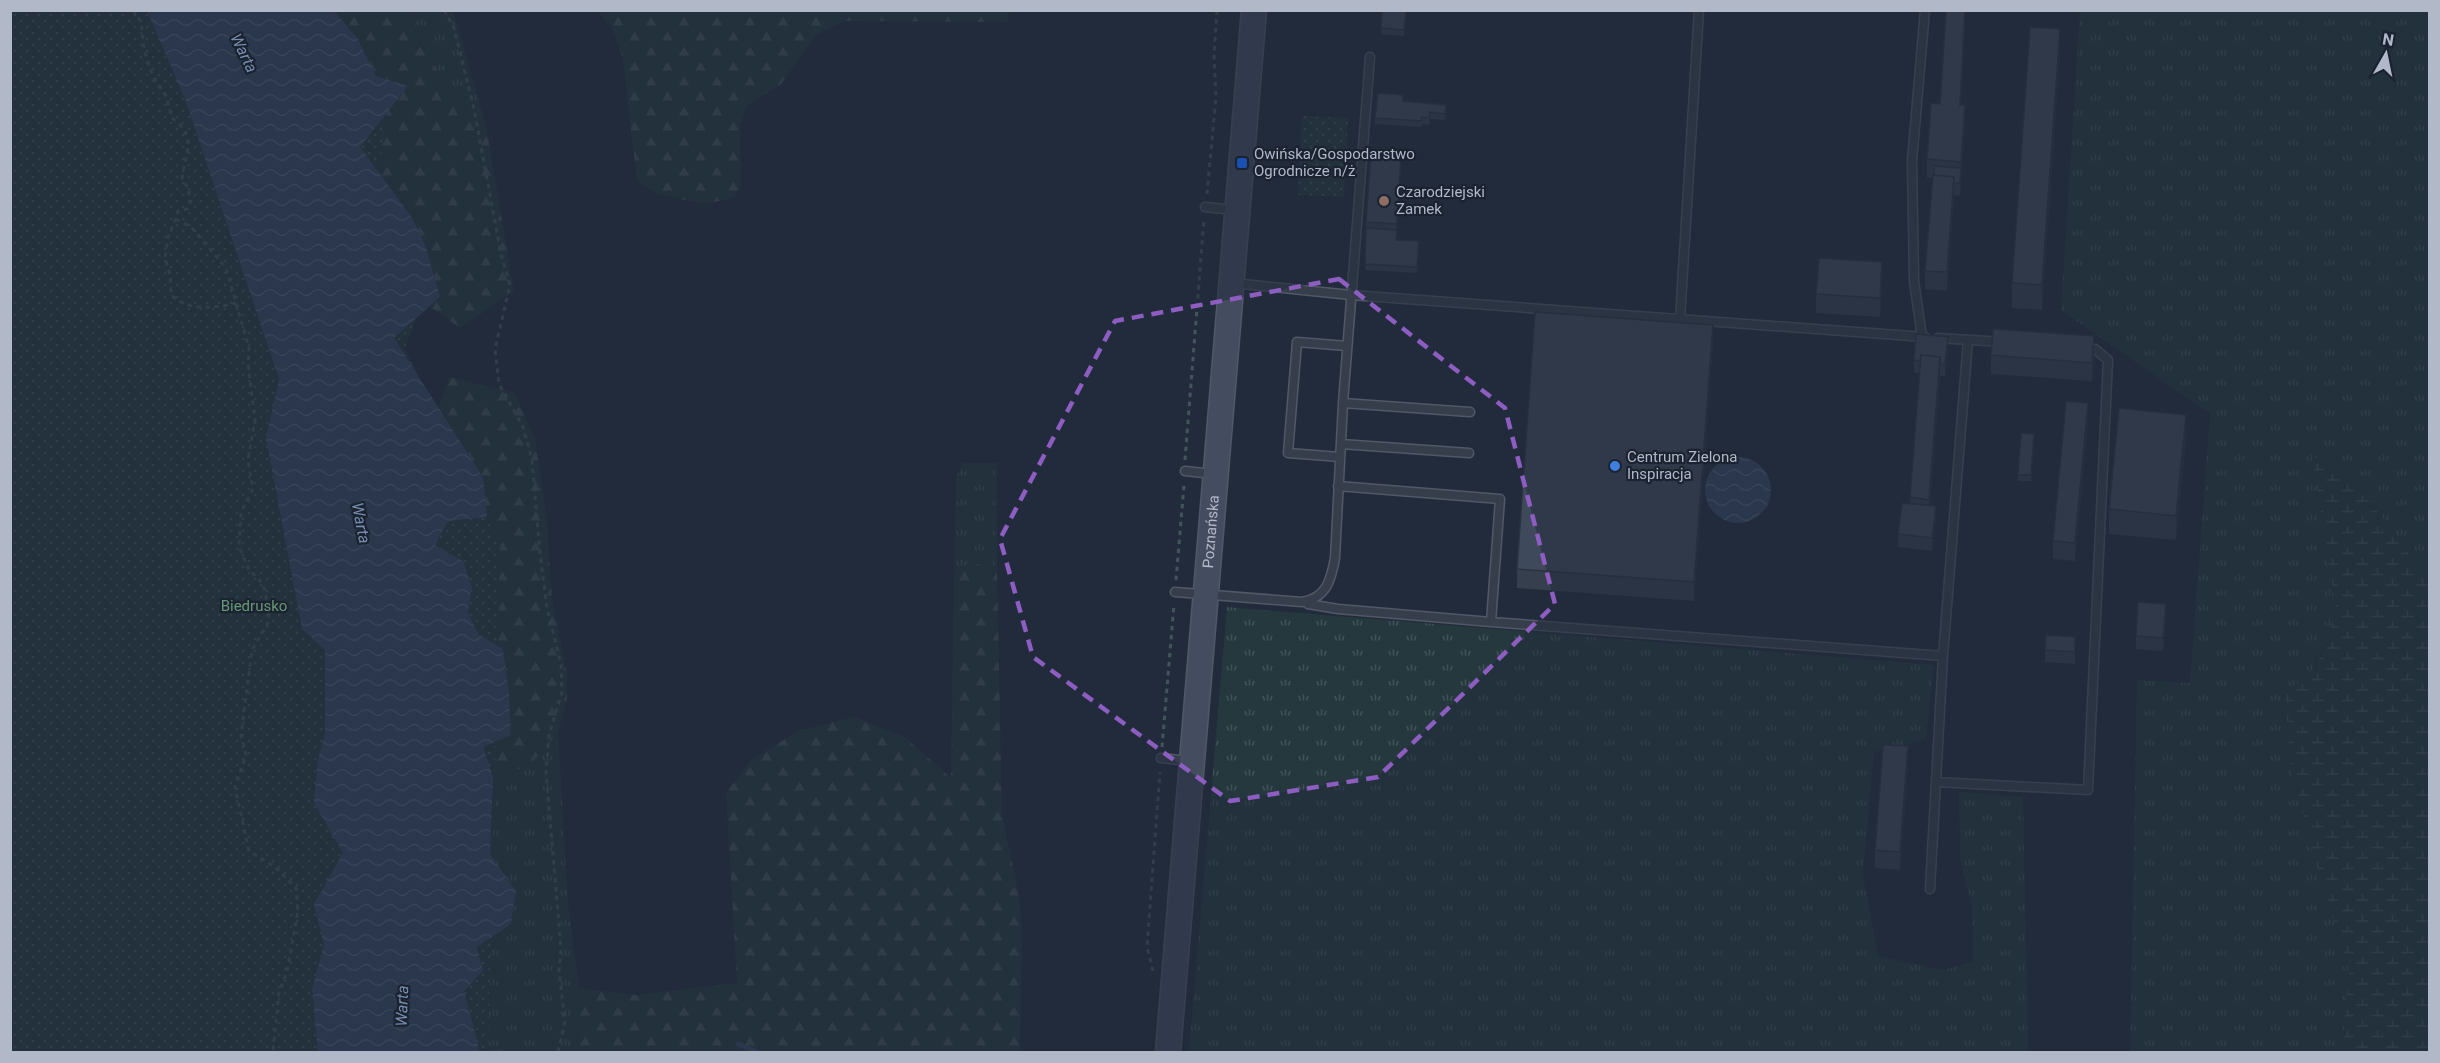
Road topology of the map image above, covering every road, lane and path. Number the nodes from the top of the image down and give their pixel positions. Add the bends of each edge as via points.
1 (134, 10) edge
2 (444, 10) edge
3 (1218, 10) edge
4 (1254, 10) edge
5 (1699, 10) edge
6 (1924, 10) edge
7 (1370, 57) dead end
8 (1205, 207) junction
9 (1238, 210) junction
10 (176, 216) junction
11 (1232, 283) junction
12 (1351, 295) junction
13 (236, 303) junction
14 (1680, 319) junction
15 (1922, 337) junction
16 (1968, 340) junction
17 (2014, 343) edge
18 (1347, 346) junction
19 (2072, 348) edge
20 (1343, 403) junction
21 (1470, 412) dead end
22 (1341, 444) junction
23 (1469, 453) dead end
24 (1340, 457) junction
25 (1185, 471) junction
26 (1216, 474) junction
27 (1338, 486) junction
28 (1175, 592) junction
29 (1206, 595) junction
30 (1302, 603) junction
31 (1491, 622) junction
32 (1943, 656) junction
33 (1161, 758) junction
34 (1192, 761) junction
35 (1936, 782) junction
36 (1930, 890) dead end
37 (1154, 977) dead end
38 (273, 1053) edge
39 (558, 1053) edge
40 (1168, 1053) edge

1 - 10 path via 141,22 152,75 166,96 172,118 181,124 189,142 182,179 191,201
2 - 39 path via 454,28 474,109 510,285 495,349 499,384 523,427 532,460 547,609 561,664 562,692 549,735 546,773 565,1022
3 - 8 path via 1216,97
4 - 9 main road, Poznańska
5 - 14 lane
6 - 15 lane via 1912,161 1914,281
7 - 12 lane
8 - 9 lane
8 - 25 path
9 - 11 main road, Poznańska
10 - 13 path via 180,223 191,227 226,268
10 - 13 path via 165,258 171,295 195,308
11 - 12 lane
11 - 26 main road, Poznańska
12 - 14 lane
12 - 18 lane
13 - 38 path via 249,348 255,420 248,460 253,489 241,512 239,547 249,570 265,590 269,616 252,650 241,735 246,755 235,787 249,850 274,866 296,888 298,911 287,972 279,992
14 - 15 lane
15 - 16 lane
16 - 17 lane
16 - 32 lane
18 - 20 lane
18 - 24 lane via 1297,342 1288,453
19 - 35 lane via 2095,349 2108,360 2088,790
20 - 21 lane
20 - 22 lane
22 - 23 lane
22 - 24 lane
24 - 27 lane
25 - 26 lane
25 - 28 path
26 - 29 main road, Poznańska
27 - 30 lane via 1333,572 1322,594
27 - 31 lane via 1500,499
28 - 29 lane
28 - 33 path
29 - 30 lane
29 - 34 main road, Poznańska
30 - 31 lane
31 - 32 lane
32 - 35 lane
33 - 34 lane
33 - 37 path via 1147,947
34 - 40 main road, Poznańska
35 - 36 lane

